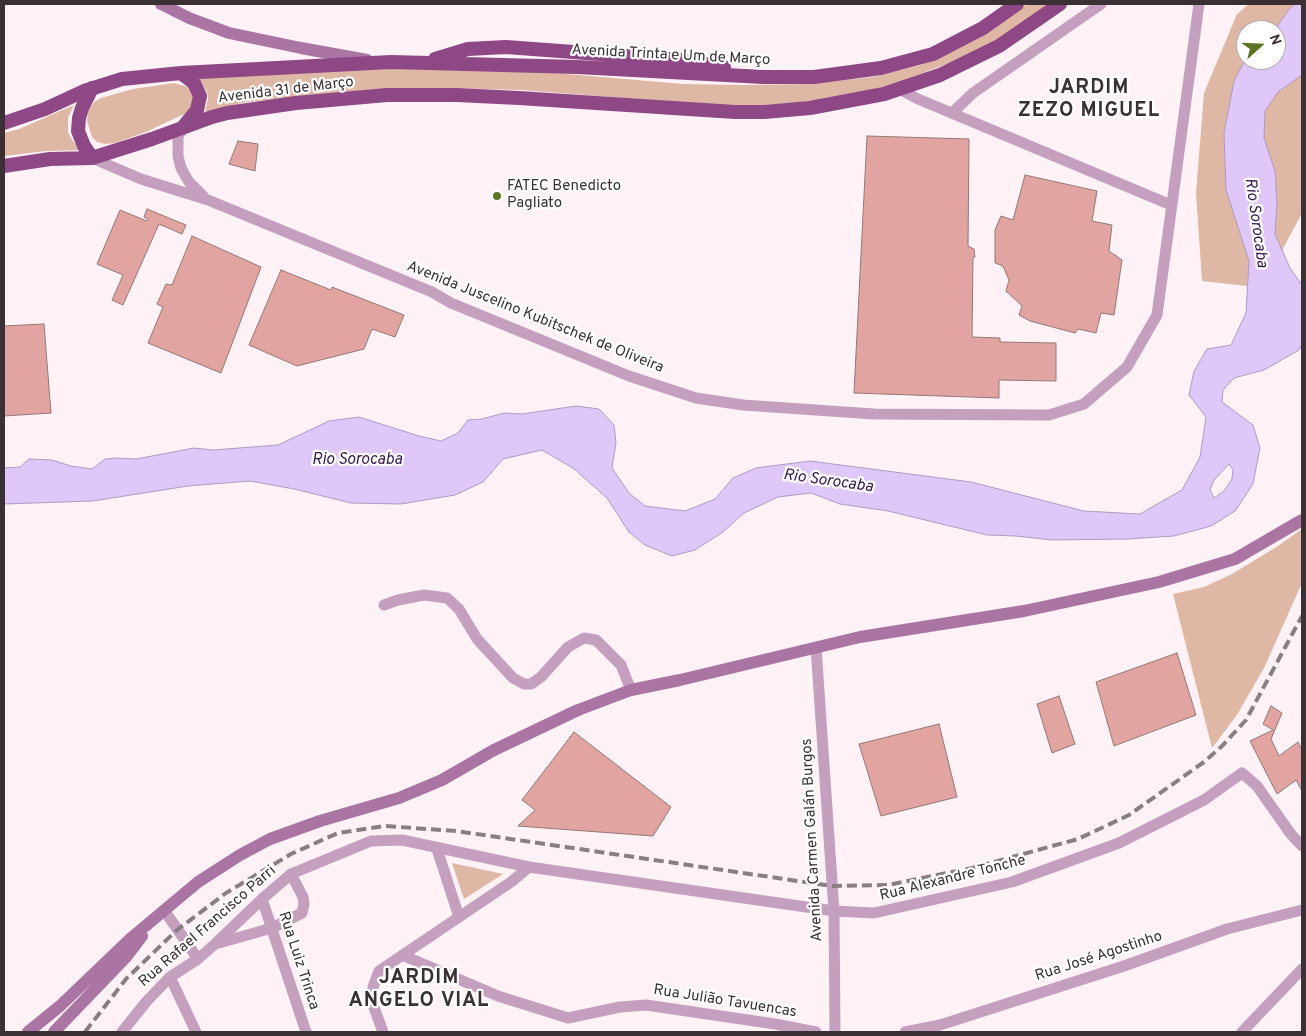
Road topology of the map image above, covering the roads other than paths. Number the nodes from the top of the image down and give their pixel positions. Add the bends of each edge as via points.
1 (161, 4) edge
2 (1017, 4) edge
3 (1060, 4) edge
4 (1101, 4) edge
5 (1199, 4) edge
6 (382, 62) junction
7 (426, 63) junction
8 (458, 63) joint
9 (181, 73) junction
10 (814, 77) junction
11 (92, 88) junction
12 (899, 89) junction
13 (952, 113) junction
14 (4, 123) edge
15 (184, 127) junction
16 (92, 158) junction
17 (4, 166) edge
18 (208, 200) junction
19 (1171, 205) junction
20 (1302, 520) edge
21 (384, 605) dead end
22 (816, 647) junction
23 (631, 690) junction
24 (1302, 846) edge
25 (437, 849) junction
26 (529, 867) junction
27 (291, 874) junction
28 (262, 899) junction
29 (1302, 910) edge
30 (834, 911) junction
31 (160, 914) junction
32 (459, 917) junction
33 (272, 928) junction
34 (216, 944) junction
35 (402, 955) junction
36 (198, 959) junction
37 (1302, 969) edge
38 (170, 977) junction
39 (131, 1019) junction
40 (28, 1032) edge
41 (54, 1032) edge
42 (122, 1032) edge
43 (133, 1032) edge
44 (196, 1032) edge
45 (306, 1032) edge
46 (382, 1032) edge
47 (816, 1032) edge
48 (835, 1032) edge
49 (906, 1032) edge
50 (1242, 1032) edge

1 - 6 main road via 229,33
2 - 10 highway, Avenida Trinta e Um de Março via 983,28 933,54 882,68
3 - 12 highway via 999,46 940,75
4 - 13 street via 973,93
5 - 19 street, Avenida Juscelino Kubitschek de Oliveira
6 - 7 highway, Avenida 31 de Março
6 - 9 highway, Avenida 31 de Março
7 - 8 highway, Avenida 31 de Março
7 - 10 highway via 468,49 506,47 681,60
8 - 10 highway, Avenida Trinta e Um de Março via 763,78
9 - 11 highway, Avenida 31 de Março via 122,79
9 - 15 highway via 194,83 200,96 198,110
11 - 14 highway, Avenida 31 de Março
11 - 16 highway via 81,113 78,131
12 - 13 street
12 - 15 highway, Avenida 31 de Março via 810,108 764,112 457,95 387,95 296,103 212,117
13 - 19 street
15 - 16 highway, Avenida 31 de Março
15 - 18 street, Avenida Juscelino Kubitschek de Oliveira via 178,136 181,168 189,182
16 - 17 highway, Avenida 31 de Março via 50,159
16 - 18 street, Avenida Juscelino Kubitschek de Oliveira via 141,179
18 - 19 street, Avenida Juscelino Kubitschek de Oliveira via 432,292 451,304 620,372 696,398 743,405 874,414 1048,415 1084,404 1127,367 1157,315
20 - 22 main road via 1235,559 1159,582 1024,611
21 - 23 street via 424,595 447,598 460,609 477,639 513,678 524,684 531,684 541,677 568,647 584,638 596,640 621,665
22 - 23 main road
22 - 30 street, Avenida Carmen Galán Burgos
23 - 31 main road via 542,726 433,784 270,839 198,882
24 - 30 street, Rua Alexandre Tonche via 1257,786 1242,773 1204,800 1120,843 1012,882 874,913
25 - 26 street, Rua Rafael Francisco Parri
25 - 27 street, Rua Rafael Francisco Parri via 402,840 371,841
25 - 32 street
26 - 30 street, Rua Alexandre Tonche
26 - 32 street
27 - 28 street, Rua Rafael Francisco Parri
27 - 33 street via 303,897 302,913
28 - 33 street, Rua Luiz Trinca
28 - 34 street, Rua Rafael Francisco Parri
29 - 49 street, Rua José Agostinho via 1227,929 1124,966 940,1025
30 - 48 street, Avenida Carmen Galán Burgos
31 - 36 street
31 - 40 main road
31 - 41 main road via 126,957
32 - 35 street
33 - 34 street
33 - 45 street, Rua Luiz Trinca
34 - 36 street, Rua Rafael Francisco Parri
35 - 46 street via 378,971 373,987 372,1002
35 - 47 street, Rua Julião Tavuencas via 498,996 568,1018 646,1005
36 - 38 street, Rua Rafael Francisco Parri
37 - 50 street
38 - 39 street, Rua Rafael Francisco Parri
38 - 44 street
39 - 42 street, Rua Rafael Francisco Parri
39 - 43 street

